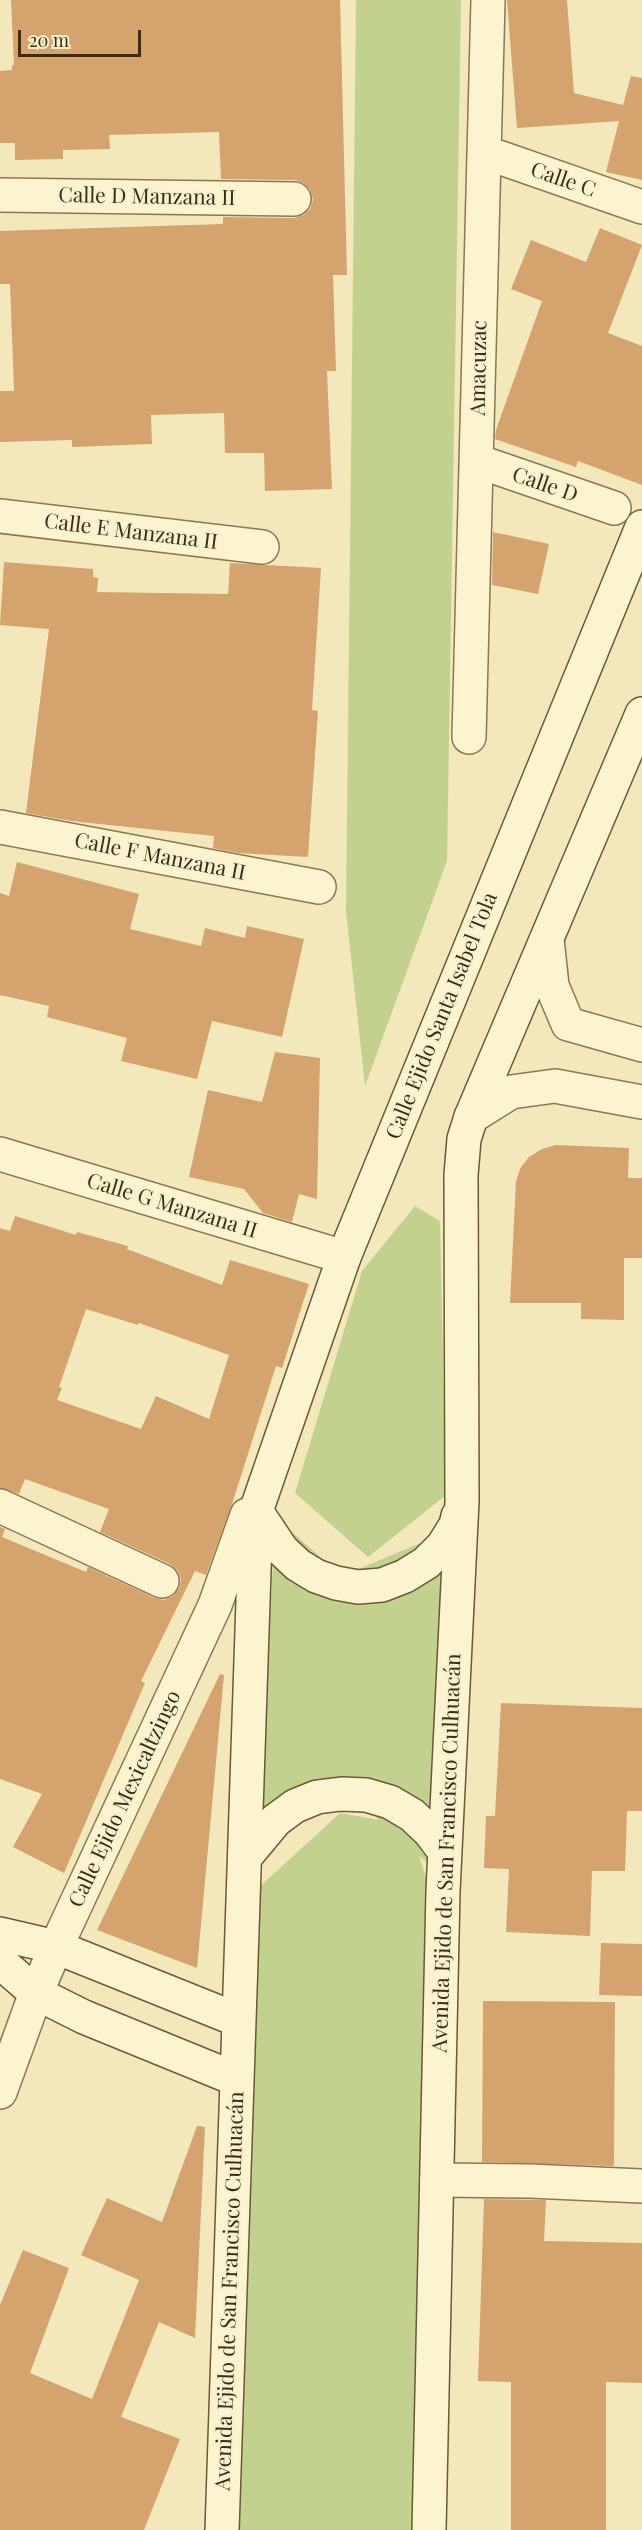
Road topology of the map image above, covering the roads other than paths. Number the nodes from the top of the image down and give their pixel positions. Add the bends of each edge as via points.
1 (488, 0) edge
2 (484, 152) junction
3 (0, 195) edge
4 (294, 199) dead end
5 (642, 207) edge
6 (477, 461) junction
7 (614, 508) dead end
8 (0, 516) edge
9 (642, 526) edge
10 (262, 547) dead end
11 (642, 714) edge
12 (469, 737) dead end
13 (0, 827) edge
14 (319, 887) dead end
15 (547, 939) junction
16 (642, 1045) edge
17 (642, 1102) edge
18 (471, 1117) junction
19 (0, 1154) edge
20 (344, 1257) junction
21 (462, 1501) junction
22 (0, 1506) edge
23 (256, 1511) junction
24 (162, 1581) dead end
25 (445, 1852) junction
26 (246, 1856) junction
27 (0, 1934) edge
28 (56, 1947) junction
29 (0, 1962) edge
30 (36, 1993) junction
31 (238, 2020) junction
32 (236, 2079) junction
33 (0, 2092) edge
34 (437, 2180) junction
35 (642, 2186) edge
36 (222, 2530) edge
37 (429, 2530) edge

1 - 2 street, Amacuzac
2 - 5 street, Calle C
2 - 6 street, Amacuzac
3 - 4 street, Calle D Manzana II
6 - 7 street, Calle D
6 - 12 street, Amacuzac
8 - 10 street, Calle E Manzana II
9 - 20 street, Calle Ejido Santa Isabel Tola
11 - 15 street
13 - 14 street, Calle F Manzana II
15 - 16 street via 552,986 567,1024
15 - 18 street
17 - 18 street via 555,1086 511,1092
18 - 21 street, Avenida Ejido de San Francisco Culhuacán via 464,1139 461,1175
19 - 20 street, Calle G Manzana II
20 - 23 street, Calle Ejido Santa Isabel Tola
21 - 23 street via 456,1525 426,1563 382,1585 358,1587 316,1576 298,1565 282,1550
21 - 25 street, Avenida Ejido de San Francisco Culhuacán
22 - 24 street
23 - 26 street, Avenida Ejido de San Francisco Culhuacán
23 - 28 street, Calle Ejido Mexicaltzingo via 247,1515 215,1605
25 - 26 street via 412,1815 390,1802 341,1794 317,1797 295,1806 276,1820
25 - 34 street, Avenida Ejido de San Francisco Culhuacán
26 - 31 street, Avenida Ejido de San Francisco Culhuacán
27 - 28 street
28 - 30 street, Calle Ejido Mexicaltzingo
28 - 31 street
29 - 30 street
30 - 32 street via 84,2017
30 - 33 street, Calle Ejido Mexicaltzingo
31 - 32 street, Avenida Ejido de San Francisco Culhuacán
32 - 36 street, Avenida Ejido de San Francisco Culhuacán
34 - 35 street
34 - 37 street, Avenida Ejido de San Francisco Culhuacán

